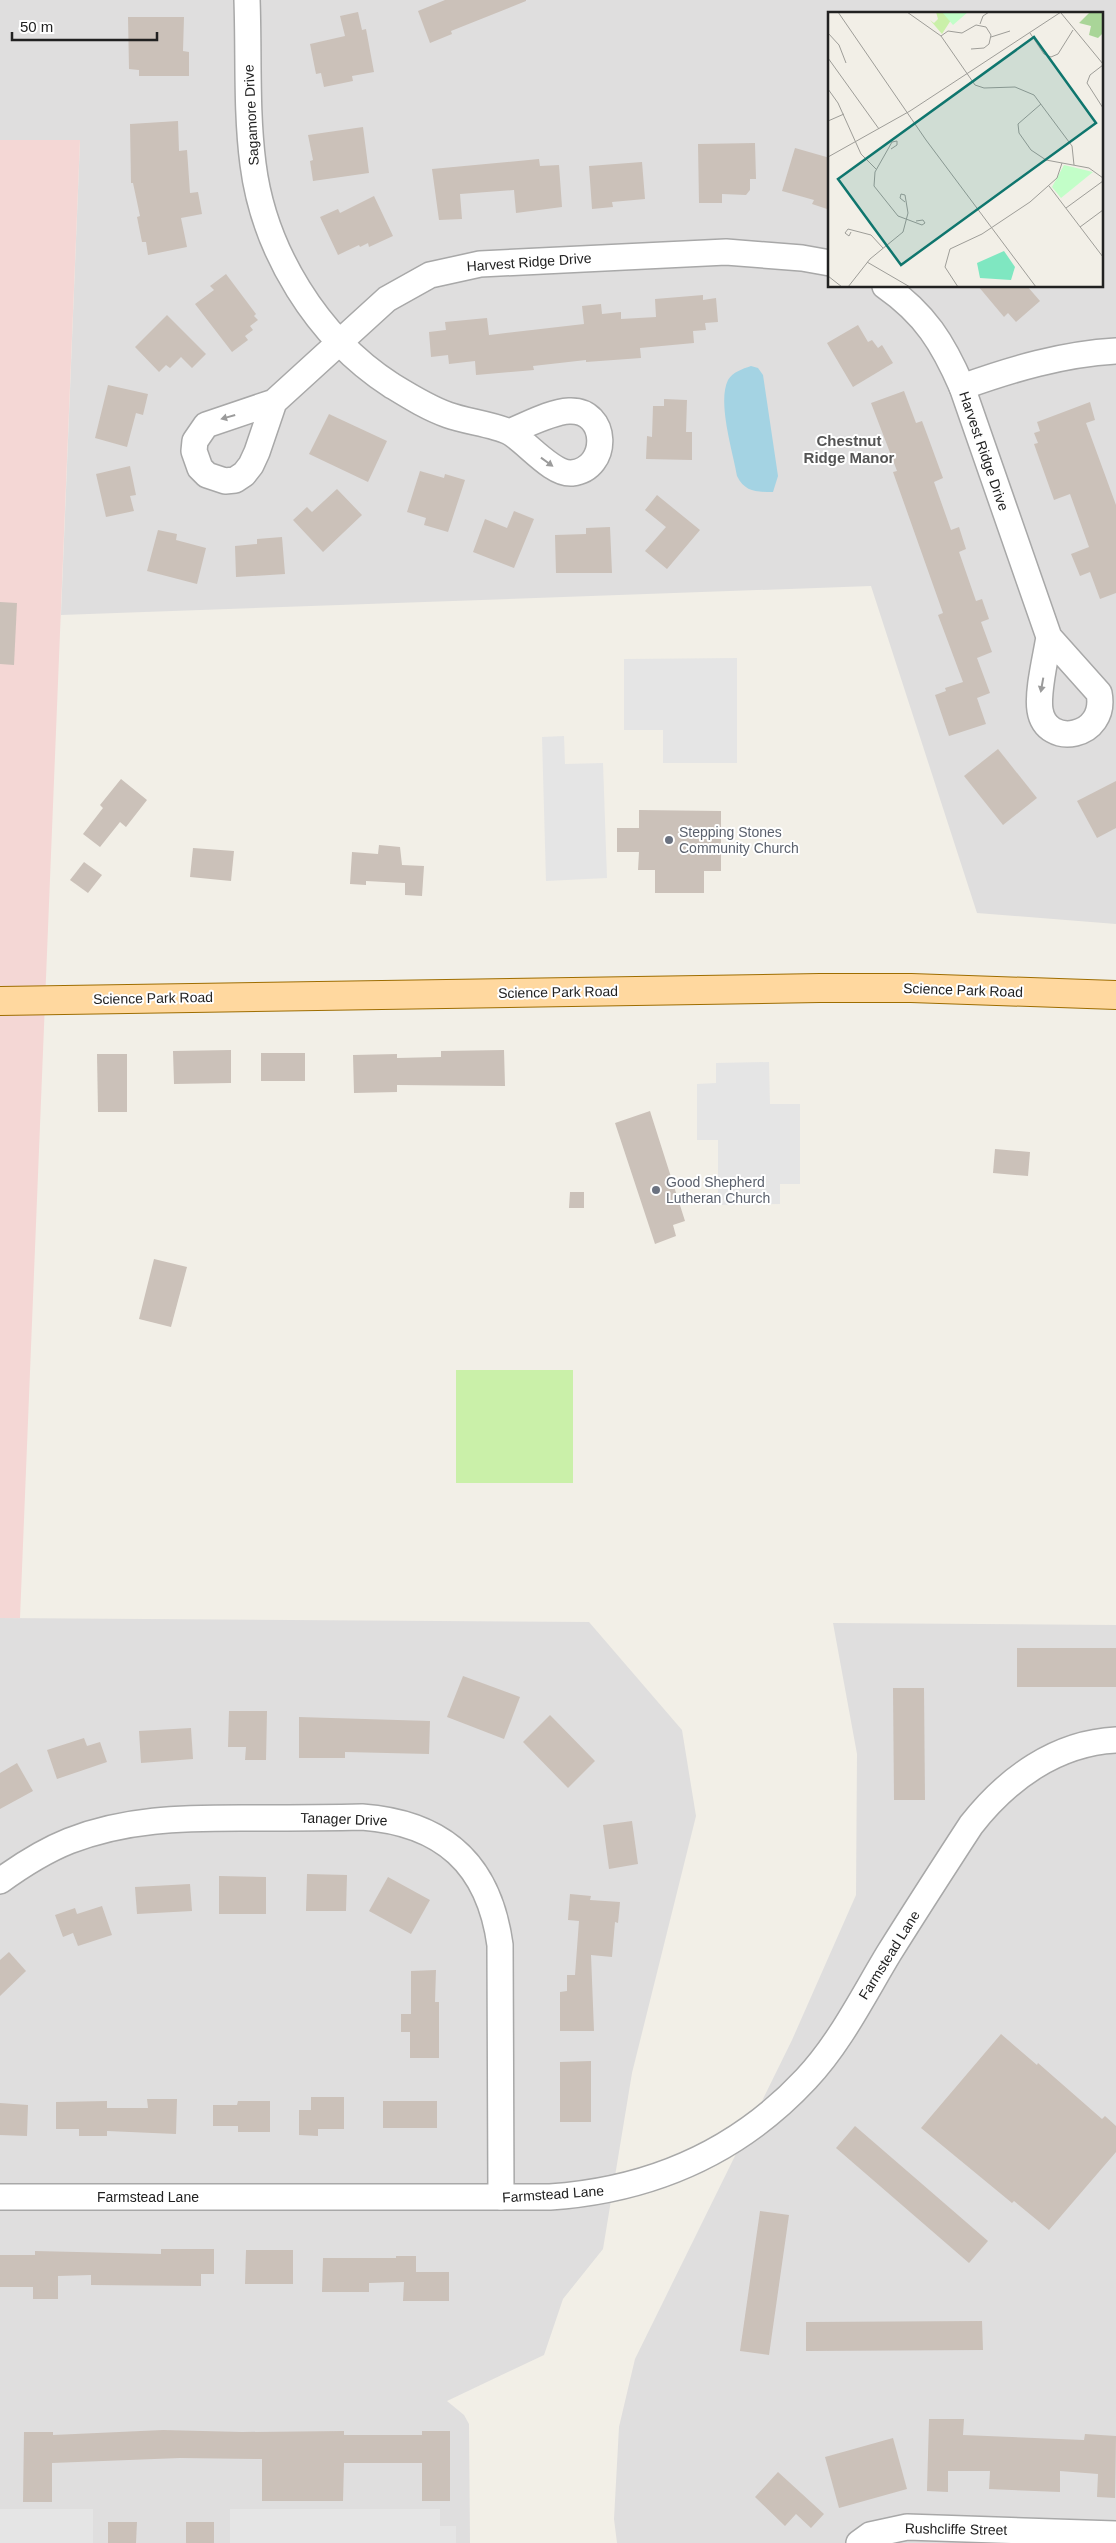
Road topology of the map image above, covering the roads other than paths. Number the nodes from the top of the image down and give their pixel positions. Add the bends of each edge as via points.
1 (247, 0) edge
2 (828, 263) edge
3 (887, 288) edge
4 (339, 340) junction
5 (1116, 351) edge
6 (962, 387) junction
7 (274, 402) dead end
8 (509, 432) dead end
9 (1049, 637) dead end
10 (1116, 996) edge
11 (0, 1001) edge
12 (1116, 1740) edge
13 (0, 1880) edge
14 (0, 2197) edge
15 (501, 2197) junction
16 (1116, 2534) edge
17 (859, 2543) edge

1 - 4 street, Sagamore Drive via 250,140 258,196 276,249 287,270 317,315
2 - 4 street, Harvest Ridge Drive via 726,252 472,265 430,275 408,286 387,299
3 - 6 street, Harvest Ridge Drive via 926,321 949,357
4 - 7 street, Harvest Ridge Drive
4 - 8 street, Sagamore Drive via 360,361 419,402 447,415
5 - 6 street via 1087,352 1044,361
6 - 9 street, Harvest Ridge Drive
10 - 11 main road, Science Park Road via 820,988
12 - 15 street, Farmstead Lane via 1072,1748 1044,1760 989,1802 970,1825 829,2050 806,2079 742,2134 704,2157 624,2187 589,2194
13 - 15 street, Tanager Drive via 34,1857 68,1841 104,1829 149,1820 391,1819 436,1837 458,1853 476,1873 489,1896 496,1920 500,1945
14 - 15 street, Farmstead Lane
16 - 17 street, Rushcliffe Street via 907,2527 870,2535

